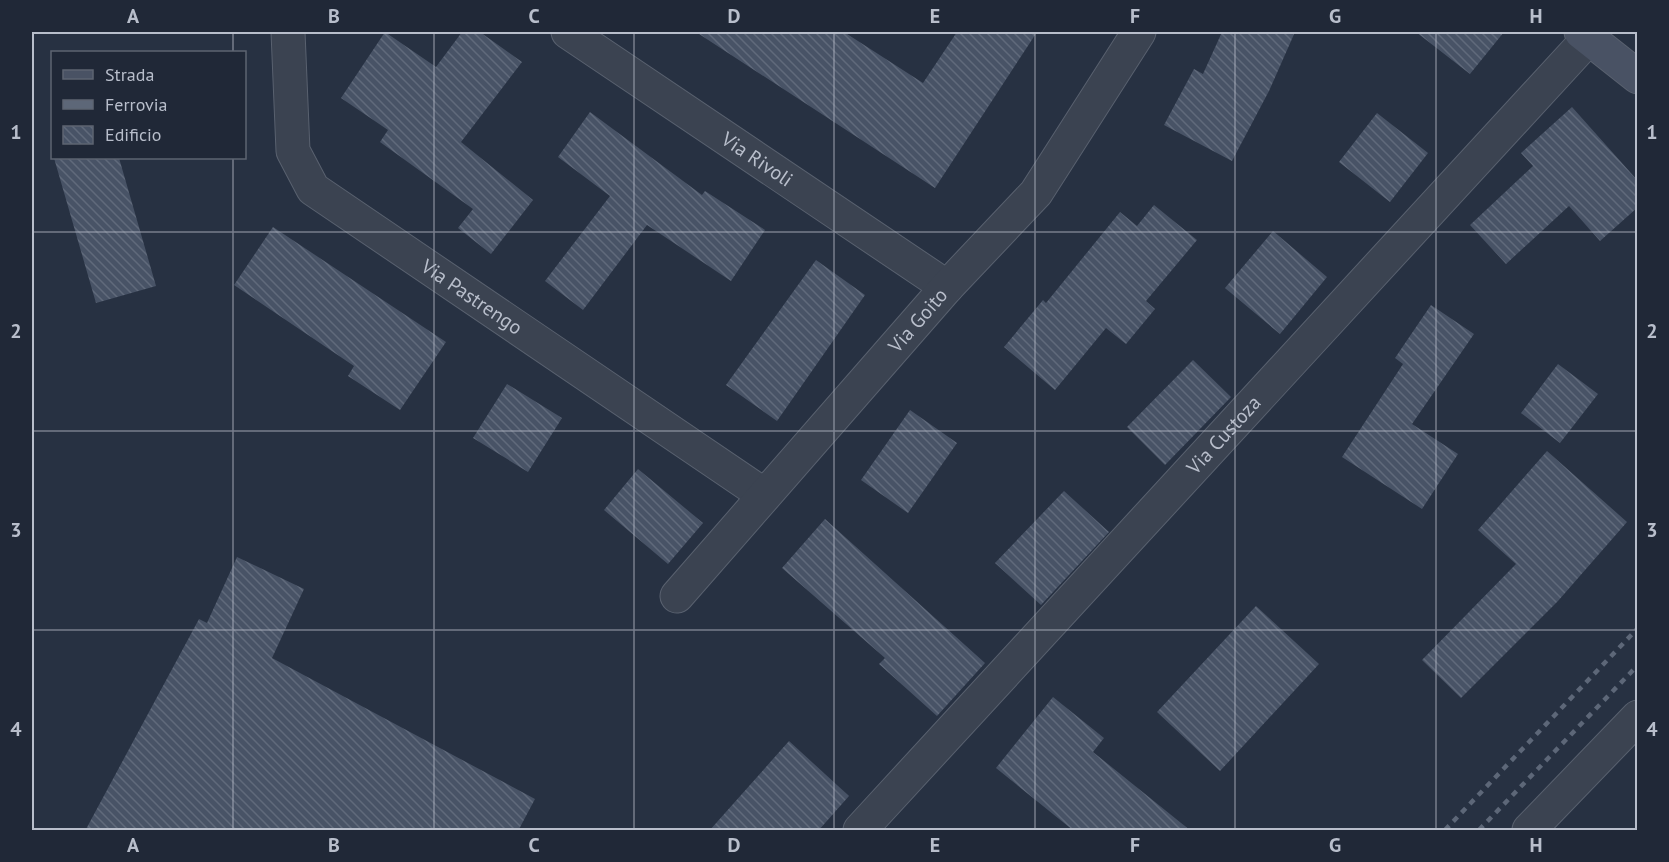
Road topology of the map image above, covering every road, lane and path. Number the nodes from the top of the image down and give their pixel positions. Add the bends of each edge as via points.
1 (288, 32) edge
2 (568, 32) edge
3 (1139, 32) edge
4 (1585, 35) edge
5 (1638, 77) edge
6 (947, 287) junction
7 (764, 495) junction
8 (677, 596) dead end
9 (1638, 717) edge
10 (860, 831) edge
11 (1529, 831) edge

1 - 7 street, Via Pastrengo via 293,152 313,189
2 - 6 street, Via Rivoli
3 - 6 street, Via Goito via 1036,193
4 - 5 street
4 - 10 street, Via Custoza
6 - 7 street, Via Goito
7 - 8 street, Via Goito
9 - 11 street

